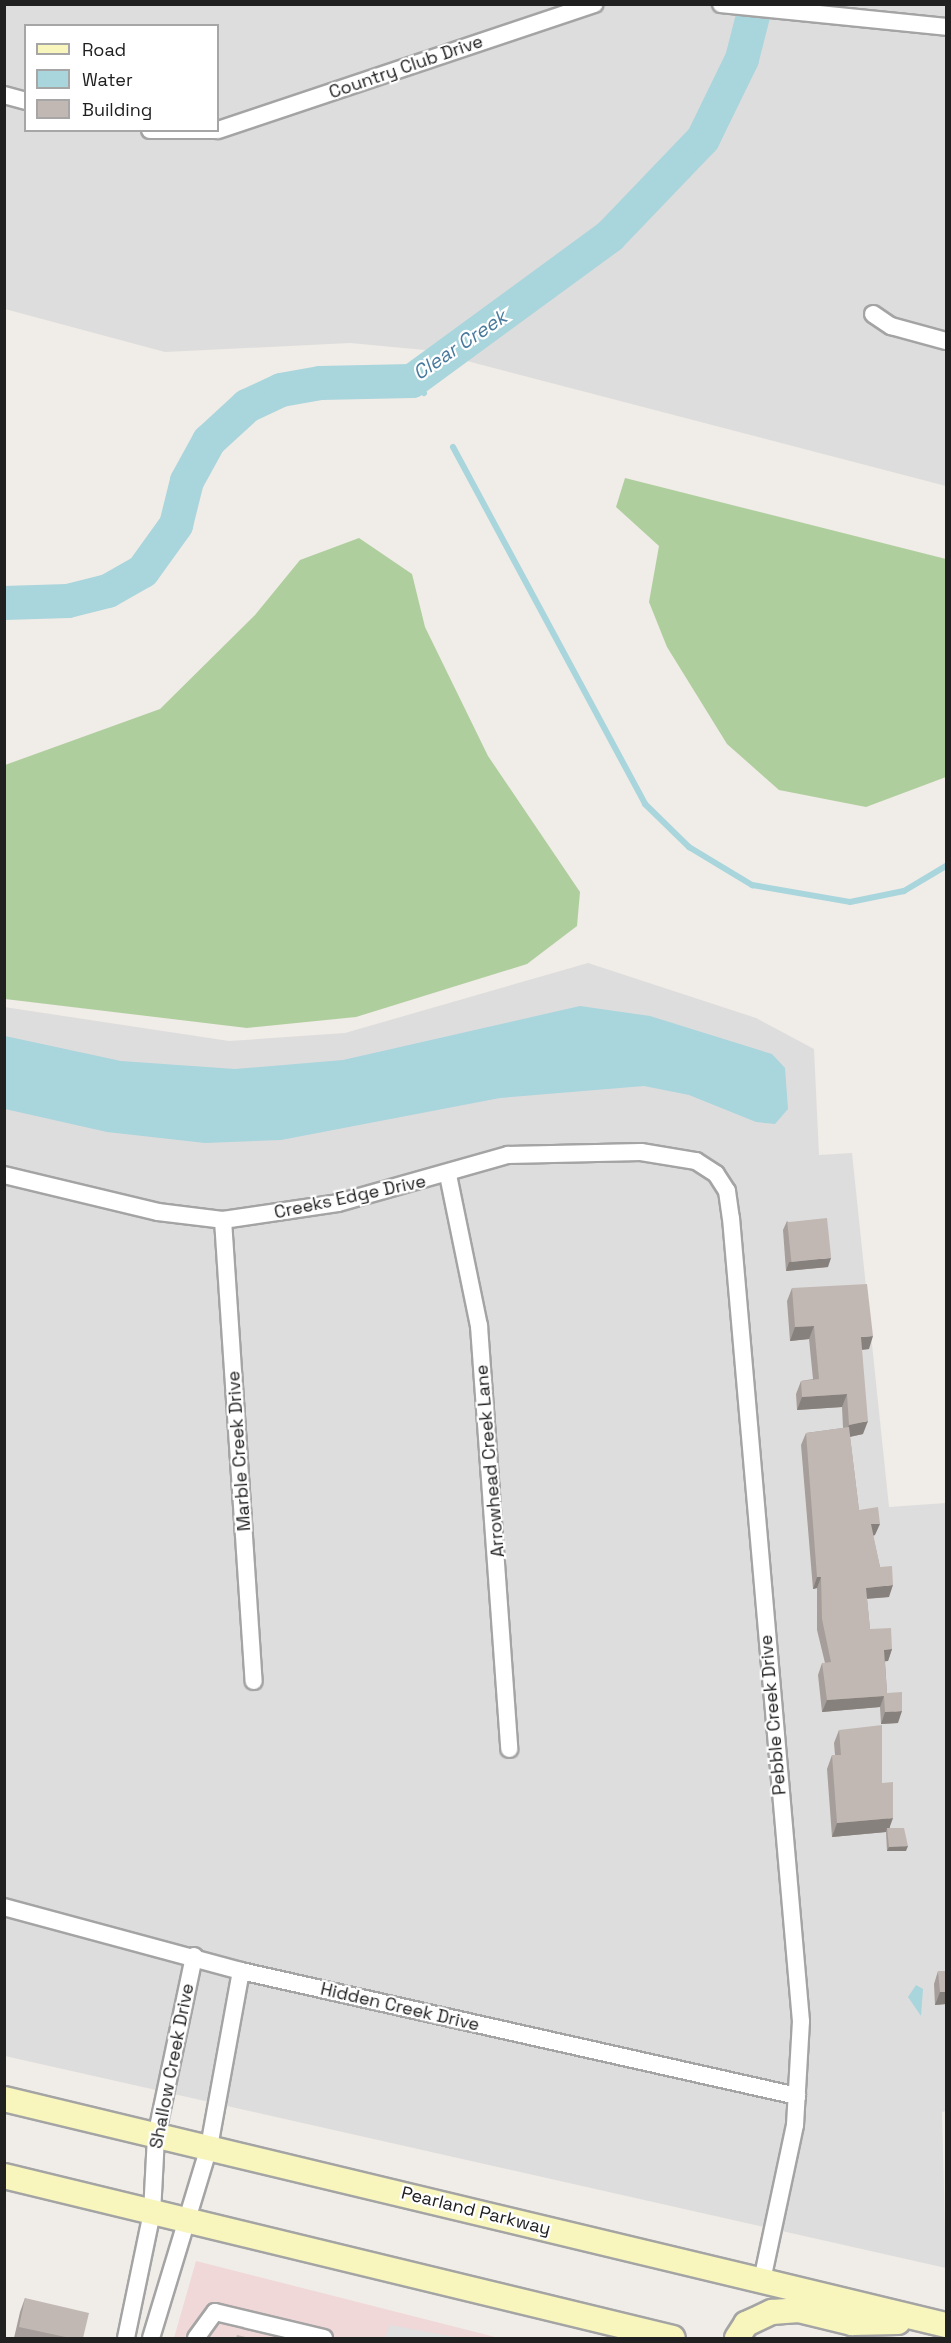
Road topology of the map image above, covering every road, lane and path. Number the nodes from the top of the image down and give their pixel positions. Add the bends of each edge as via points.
1 (595, 4) edge
2 (721, 4) edge
3 (946, 27) edge
4 (4, 95) edge
5 (24, 100) edge
6 (219, 129) edge
7 (873, 314) dead end
8 (946, 341) edge
9 (696, 1161) joint
10 (4, 1175) edge
11 (448, 1175) junction
12 (223, 1220) junction
13 (254, 1681) dead end
14 (509, 1749) dead end
15 (4, 1907) edge
16 (194, 1956) junction
17 (241, 1971) junction
18 (797, 2096) junction
19 (4, 2099) edge
20 (156, 2137) junction
21 (209, 2147) junction
22 (4, 2176) edge
23 (152, 2213) junction
24 (188, 2222) junction
25 (762, 2280) junction
26 (940, 2324) edge
27 (126, 2338) edge
28 (151, 2338) edge
29 (196, 2338) edge
30 (324, 2338) edge
31 (673, 2338) edge
32 (738, 2338) edge

1 - 6 street, Country Club Drive
2 - 3 street
4 - 5 street
7 - 8 street via 891,326
9 - 11 street, Creeks Edge Drive via 641,1152 508,1155
9 - 18 street, Pebble Creek Drive via 716,1173 727,1191 731,1218 801,2022
10 - 12 street, Creeks Edge Drive via 159,1212
11 - 12 street, Creeks Edge Drive via 338,1203
11 - 14 street, Arrowhead Creek Lane via 479,1326
12 - 13 street, Marble Creek Drive
15 - 16 street, Hidden Creek Drive
16 - 17 street, Hidden Creek Drive
16 - 20 street, Shallow Creek Drive
17 - 18 street, Hidden Creek Drive
17 - 21 street
18 - 25 street, Pebble Creek Drive
19 - 20 main road, Pearland Parkway
20 - 21 main road, Pearland Parkway
20 - 23 street, Shallow Creek Drive
21 - 24 street
21 - 25 main road, Pearland Parkway
22 - 23 main road
23 - 24 main road
23 - 27 street, Shallow Creek Drive
24 - 28 street
24 - 31 main road
25 - 26 main road, Pearland Parkway
26 - 32 main road via 852,2323 799,2310 772,2312 746,2324
29 - 30 street via 214,2312

